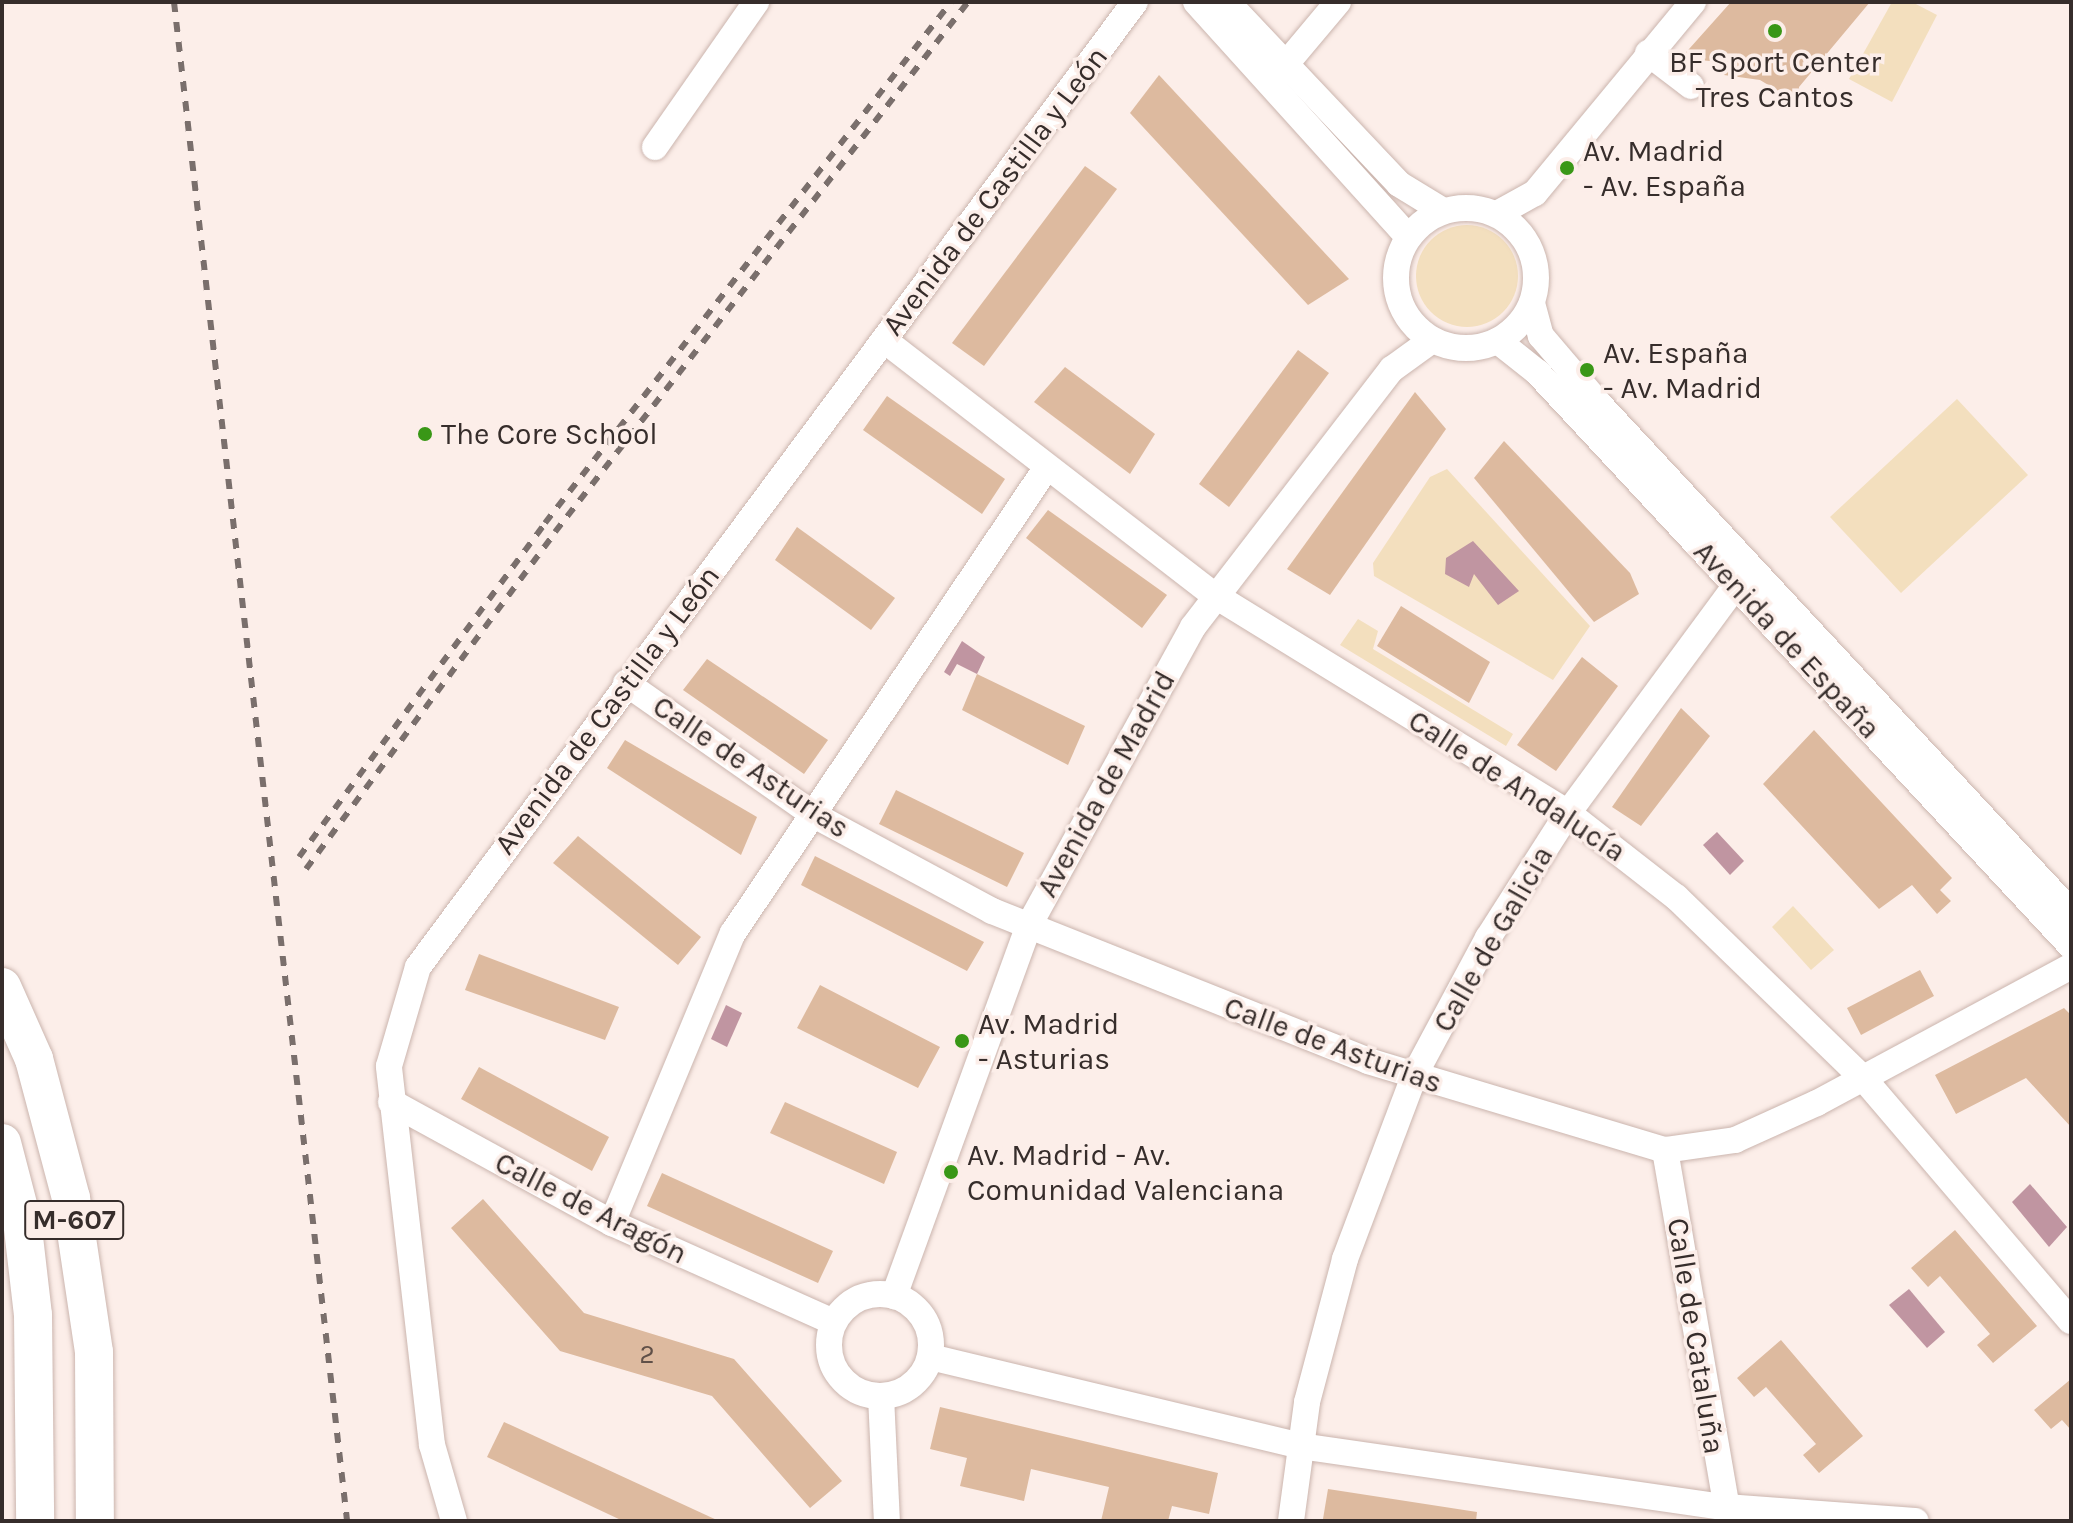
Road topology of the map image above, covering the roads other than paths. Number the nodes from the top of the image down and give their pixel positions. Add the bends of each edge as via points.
1 (756, 2) edge
2 (1135, 2) edge
3 (1196, 2) edge
4 (1227, 2) edge
5 (1338, 2) edge
6 (1693, 2) edge
7 (1648, 53) junction
8 (1286, 64) junction
9 (1691, 86) dead end
10 (655, 147) dead end
11 (1535, 193) junction
12 (1443, 211) junction
13 (1497, 214) junction
14 (1408, 237) junction
15 (1524, 238) junction
16 (1532, 303) junction
17 (1405, 314) junction
18 (884, 340) junction
19 (1432, 340) junction
20 (1498, 341) junction
21 (1392, 369) junction
22 (1047, 467) junction
23 (1737, 584) junction
24 (1214, 595) junction
25 (626, 683) junction
26 (1568, 813) junction
27 (814, 815) junction
28 (2071, 912) edge
29 (1028, 927) junction
30 (2071, 946) edge
31 (2071, 966) edge
32 (2, 987) edge
33 (1414, 1076) junction
34 (1864, 1079) junction
35 (391, 1102) junction
36 (2, 1143) edge
37 (1665, 1150) junction
38 (612, 1223) junction
39 (894, 1296) junction
40 (2071, 1321) edge
41 (833, 1322) junction
42 (930, 1357) junction
43 (881, 1396) junction
44 (1300, 1446) junction
45 (98, 1464) junction
46 (1727, 1514) edge
47 (35, 1521) edge
48 (95, 1521) edge
49 (109, 1521) edge
50 (454, 1521) edge
51 (887, 1521) edge
52 (1291, 1521) edge
53 (1915, 1521) edge

1 - 10 street
2 - 18 street, Avenida de Castilla y León
3 - 14 street
4 - 8 street
5 - 8 street
6 - 7 street
7 - 9 street
7 - 11 street
8 - 12 street via 1399,184
11 - 13 street
11 - 15 street
12 - 13 street
12 - 14 street
13 - 15 street
14 - 17 street via 1395,280
15 - 16 street via 1534,258
16 - 20 street
16 - 28 street, Avenida de España via 1541,336 1600,405
17 - 19 street
17 - 21 street
18 - 22 street, Calle de Andalucía
18 - 25 street, Avenida de Castilla y León
19 - 20 street via 1462,348
19 - 21 street, Avenida de Madrid
20 - 23 street, Avenida de España via 1518,352
21 - 24 street, Avenida de Madrid
22 - 24 street, Calle de Andalucía
22 - 27 street
23 - 26 street, Calle de Galicia
23 - 30 street, Avenida de España
24 - 26 street, Calle de Andalucía
24 - 29 street, Avenida de Madrid
25 - 27 street, Calle de Asturias
25 - 35 street, Avenida de Castilla y León via 418,967 389,1066
26 - 33 street, Calle de Galicia via 1488,938
26 - 34 street, Calle de Andalucía via 1739,953
27 - 29 street, Calle de Asturias
27 - 38 street via 733,933
29 - 33 street, Calle de Asturias
29 - 39 street, Avenida de Madrid
31 - 34 street, Calle de Asturias
32 - 45 highway, M-607 via 34,1059 71,1198 94,1352
33 - 37 street, Calle de Asturias
33 - 44 street, Calle de Galicia via 1345,1259
34 - 37 street, Calle de Asturias via 1735,1140
34 - 40 street, Calle de Andalucía
35 - 38 street, Calle de Aragón
35 - 50 street, Avenida de Castilla y León via 432,1445
36 - 47 highway, M-607 via 22,1220 33,1315
37 - 46 street, Calle de Cataluña
38 - 41 street, Calle de Aragón
39 - 41 street via 860,1298
39 - 42 street via 921,1313
41 - 43 street via 835,1367 858,1391
42 - 43 street via 911,1385
42 - 44 street
43 - 51 street
44 - 46 street
44 - 52 street, Calle de Galicia
45 - 48 highway, M-607
45 - 49 highway
46 - 53 street

